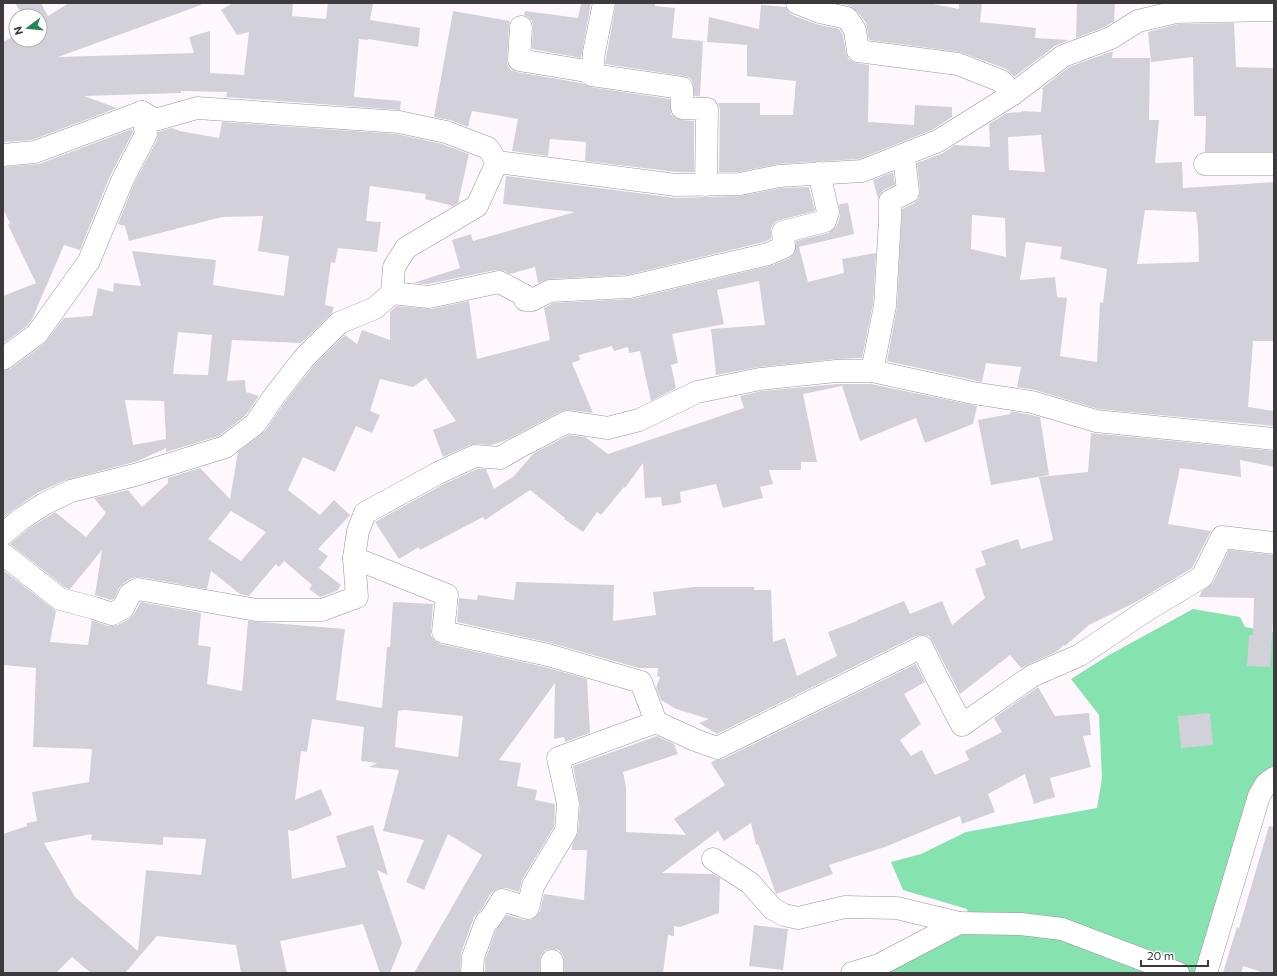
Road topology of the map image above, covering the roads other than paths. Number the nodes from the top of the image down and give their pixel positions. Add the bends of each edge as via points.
1 (604, 3) edge
2 (797, 3) edge
3 (1274, 10) edge
4 (521, 26) dead end
5 (592, 75) junction
6 (1014, 94) junction
7 (142, 112) junction
8 (3, 155) edge
9 (901, 157) junction
10 (497, 162) junction
11 (1205, 164) dead end
12 (1274, 164) edge
13 (819, 173) junction
14 (706, 186) junction
15 (392, 293) junction
16 (3, 359) edge
17 (872, 371) junction
18 (1274, 439) edge
19 (3, 534) edge
20 (1274, 543) edge
21 (3, 554) edge
22 (354, 558) junction
23 (656, 722) junction
24 (1274, 778) edge
25 (713, 858) dead end
26 (959, 923) junction
27 (472, 973) edge
28 (852, 973) edge
29 (1178, 973) edge
30 (1206, 973) edge

1 - 5 street
2 - 6 street via 820,12 847,18 855,30 858,51 958,64 1001,81
3 - 6 street via 1176,12 1138,21 1111,38 1063,56
4 - 5 street via 519,60 586,71
5 - 14 street via 682,88 682,108 707,109
6 - 9 street via 938,141
7 - 8 street via 35,152
7 - 10 street via 155,120 198,108 399,122 446,132 488,148
7 - 16 street via 146,134 122,181 89,261 37,334
9 - 13 street via 862,171
9 - 17 street via 905,165 908,192 890,202 885,306
10 - 14 street via 676,185
10 - 15 street via 477,206 406,248 394,267
11 - 12 street
13 - 14 street
13 - 15 street via 828,212 825,221 783,232 784,247 768,254 629,287 550,291 532,300 525,300 524,295 499,282 429,297
15 - 19 street via 375,308 339,323 304,358 255,424 225,447 135,475 71,491 44,504
17 - 18 street via 972,393 1032,402 1096,421
17 - 22 street via 836,371 760,378 697,392 639,420 608,428 567,422 500,458 475,456 365,513 358,531
20 - 23 street via 1222,536 1202,577 1080,655 1032,676 962,726 922,647 718,748
21 - 22 street via 60,599 112,614 123,608 130,594 138,589 256,610 322,610 357,597
22 - 23 street via 446,595 443,632 548,655 641,682
23 - 27 street via 558,758 568,803 566,831 533,886 528,908 502,900 486,922 473,957
24 - 30 street via 1258,796
25 - 26 street via 750,883 773,909 784,915 798,918 845,907 897,908
26 - 28 street via 879,965
26 - 29 street via 1021,924 1062,929

